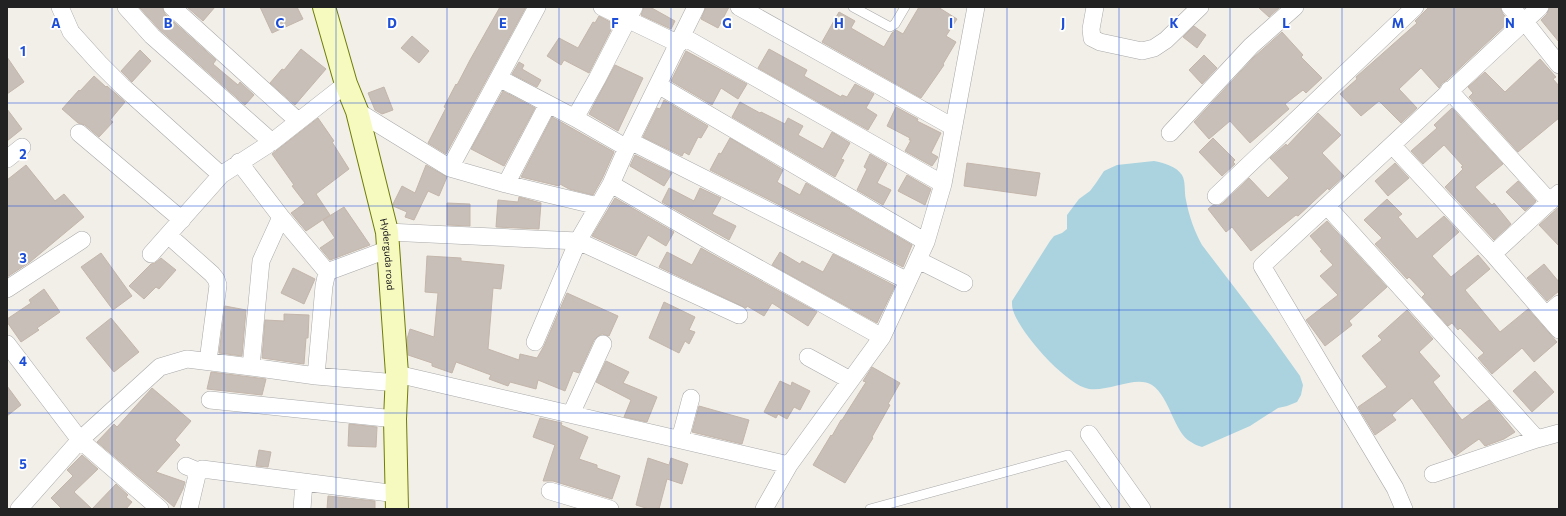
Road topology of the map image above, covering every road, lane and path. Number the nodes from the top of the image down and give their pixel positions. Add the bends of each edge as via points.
1 (60, 7) edge
2 (126, 7) edge
3 (172, 7) edge
4 (324, 7) edge
5 (537, 7) edge
6 (602, 7) edge
7 (696, 7) edge
8 (739, 7) edge
9 (853, 7) edge
10 (905, 7) edge
11 (976, 7) edge
12 (1095, 7) edge
13 (1200, 7) edge
14 (1295, 7) edge
15 (1415, 7) edge
16 (1510, 7) edge
17 (1540, 7) edge
18 (631, 13) edge
19 (1525, 22) junction
20 (681, 40) junction
21 (1559, 65) edge
22 (499, 78) junction
23 (346, 84) junction
24 (658, 85) junction
25 (1449, 90) junction
26 (548, 104) junction
27 (357, 111) junction
28 (575, 118) junction
29 (298, 121) junction
30 (953, 127) junction
31 (79, 132) dead end
32 (1170, 133) dead end
33 (272, 142) junction
34 (628, 145) junction
35 (1392, 145) junction
36 (22, 147) dead end
37 (7, 159) edge
38 (239, 162) junction
39 (450, 168) junction
40 (221, 175) junction
41 (506, 184) junction
42 (610, 184) junction
43 (943, 184) junction
44 (1216, 196) dead end
45 (1554, 197) edge
46 (598, 206) junction
47 (1327, 206) junction
48 (281, 217) junction
49 (182, 220) junction
50 (168, 235) junction
51 (82, 240) dead end
52 (388, 241) junction
53 (578, 241) junction
54 (926, 242) junction
55 (151, 254) dead end
56 (1493, 254) junction
57 (918, 260) junction
58 (327, 272) junction
59 (908, 280) junction
60 (964, 283) dead end
61 (7, 289) edge
62 (1559, 304) edge
63 (739, 315) dead end
64 (1546, 315) junction
65 (1559, 330) edge
66 (882, 337) junction
67 (535, 342) dead end
68 (7, 344) edge
69 (603, 344) dead end
70 (808, 357) dead end
71 (208, 361) junction
72 (251, 366) junction
73 (316, 376) junction
74 (397, 379) junction
75 (850, 380) junction
76 (691, 398) dead end
77 (210, 400) dead end
78 (571, 414) junction
79 (395, 419) junction
80 (1559, 433) edge
81 (1089, 434) dead end
82 (680, 439) junction
83 (1537, 439) junction
84 (80, 440) junction
85 (789, 465) junction
86 (1434, 474) dead end
87 (304, 482) junction
88 (550, 491) dead end
89 (397, 501) edge
90 (19, 509) edge
91 (160, 509) edge
92 (189, 509) edge
93 (302, 509) edge
94 (610, 509) edge
95 (764, 509) edge
96 (870, 509) edge
97 (1107, 509) edge
98 (1142, 509) edge
99 (1404, 509) edge

1 - 40 street via 71,32 99,63
2 - 33 street via 152,36
3 - 29 street
4 - 23 street, Hyderguda road
5 - 22 street
6 - 18 street
7 - 20 street
8 - 30 street
9 - 10 lane via 890,27 895,24
11 - 30 street
12 - 13 street via 1092,38 1142,51 1154,48 1166,40
14 - 32 street via 1251,46
15 - 44 street
16 - 19 street
17 - 19 street
18 - 20 street
18 - 28 street
19 - 21 street
19 - 25 street
20 - 24 street
20 - 43 street
22 - 26 street
22 - 39 street
23 - 27 street, Hyderguda road
23 - 29 street
24 - 34 street
24 - 54 street
25 - 35 street
25 - 45 street
26 - 28 street
26 - 41 street
27 - 39 street
27 - 52 street, Hyderguda road
28 - 34 street
29 - 33 street
30 - 43 street
31 - 49 street
33 - 38 street
34 - 42 street
34 - 59 street
35 - 47 street
35 - 56 street
36 - 37 street
38 - 40 street
38 - 48 street
39 - 41 street
40 - 49 street
41 - 46 street
42 - 46 street
42 - 66 street
43 - 54 street
45 - 56 street
46 - 53 street
47 - 83 street
47 - 99 street via 1262,266 1395,488
48 - 58 street
48 - 72 street via 261,261
49 - 50 street
50 - 55 street
50 - 71 street via 212,274 218,285
51 - 61 street
52 - 53 street
52 - 58 street
52 - 74 street, Hyderguda road
53 - 63 street
53 - 67 street
54 - 57 street
56 - 64 street
57 - 59 street
57 - 60 street
58 - 73 street
59 - 66 street
62 - 64 street
64 - 65 street
66 - 75 street
68 - 84 street
69 - 78 street
70 - 75 street
71 - 72 street
71 - 84 street via 187,359 160,367
72 - 73 street
73 - 74 street
74 - 78 street
74 - 79 street, Hyderguda road
75 - 85 street
76 - 82 street
77 - 79 street
78 - 82 street
79 - 89 street, Hyderguda road
80 - 83 street
81 - 98 street
82 - 85 street
83 - 86 street
84 - 90 street
84 - 91 street
85 - 95 street
87 - 89 street
87 - 92 street via 192,469
87 - 93 street
88 - 94 street
96 - 97 lane via 1068,455

